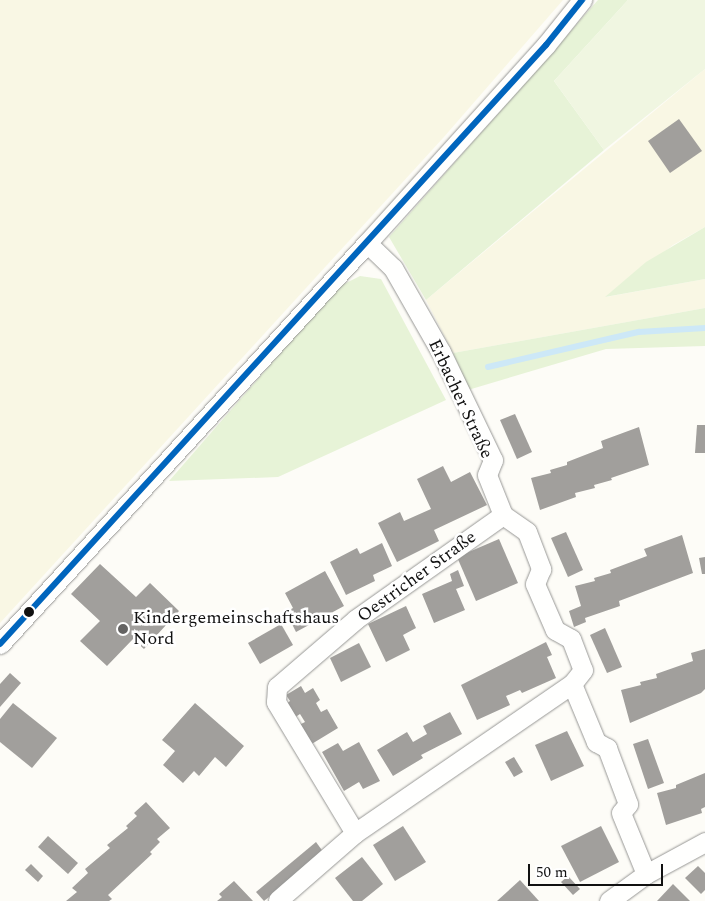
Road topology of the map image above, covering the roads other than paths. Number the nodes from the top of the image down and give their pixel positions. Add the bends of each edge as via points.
1 (582, 0) edge
2 (368, 243) junction
3 (504, 515) junction
4 (0, 644) edge
5 (572, 684) junction
6 (356, 833) junction
7 (705, 842) edge
8 (646, 874) junction
9 (278, 900) edge
10 (610, 901) edge

1 - 2 street via 546,46
2 - 3 street, Erbacher Straße via 393,268 441,352 493,460 487,476
2 - 4 street
3 - 5 street, Erbacher Straße via 527,532 541,569 535,584 555,630 571,639 583,670
3 - 6 street, Oestricher Straße via 356,619 277,687 276,702
5 - 6 street
5 - 8 street via 596,742 608,748 628,804 621,812
6 - 9 street
7 - 8 street
8 - 10 street

